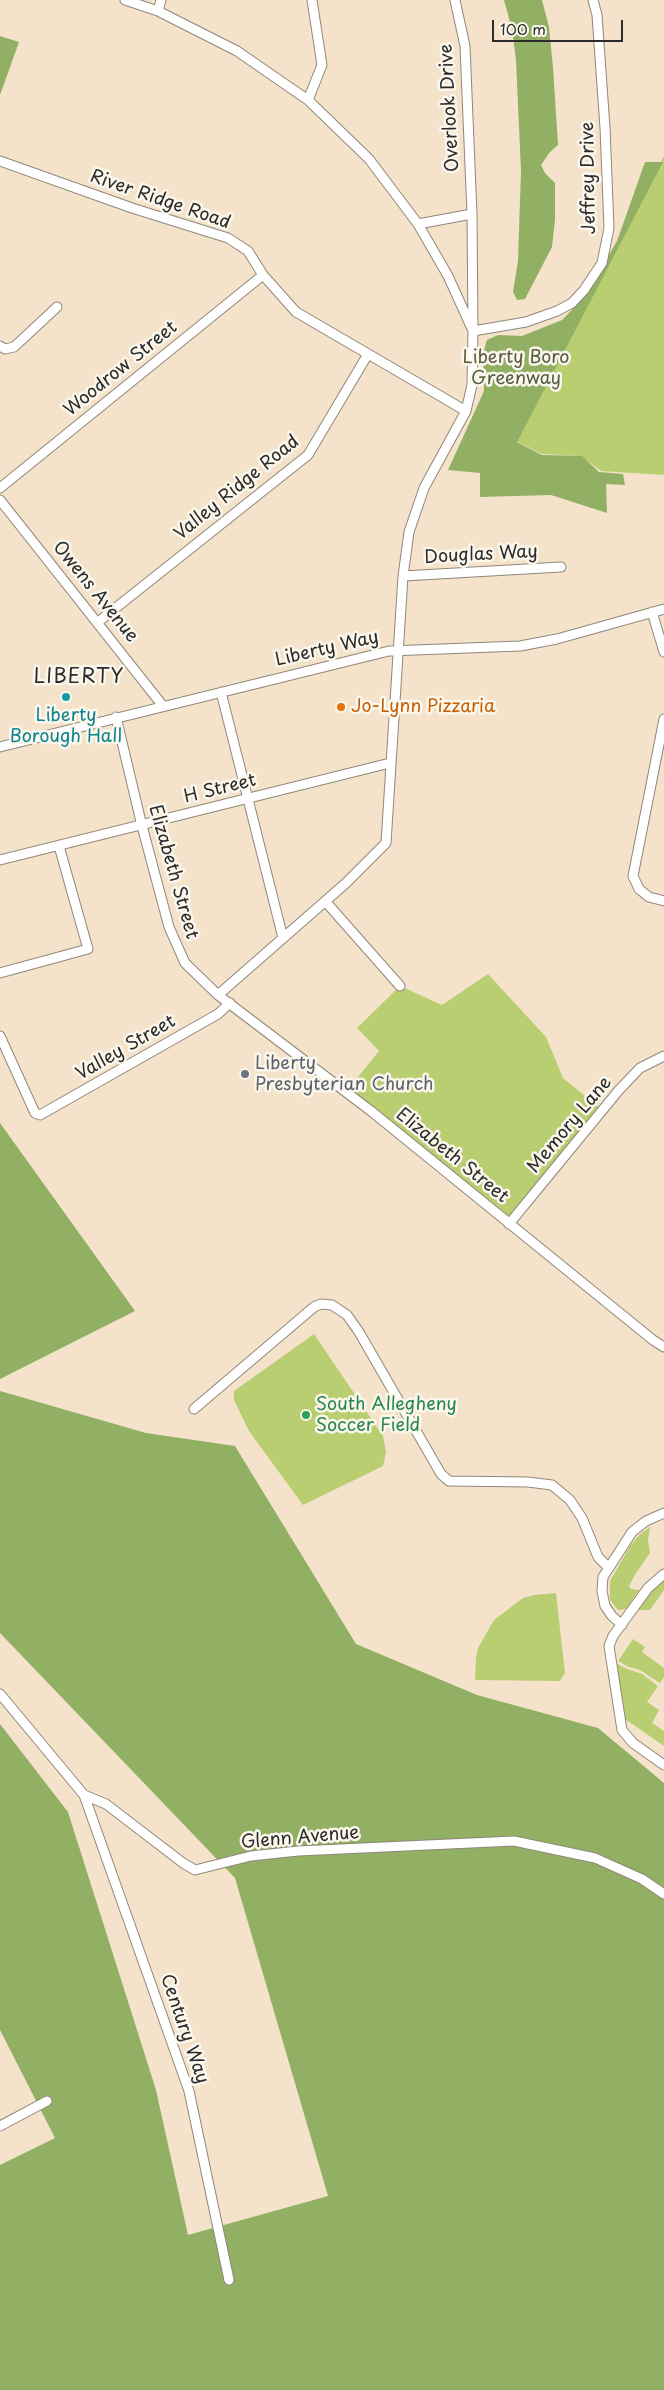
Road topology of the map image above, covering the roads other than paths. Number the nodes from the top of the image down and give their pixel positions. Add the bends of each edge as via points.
1 (125, 0) edge
2 (162, 0) edge
3 (312, 0) edge
4 (455, 0) edge
5 (593, 0) edge
6 (158, 11) junction
7 (308, 100) junction
8 (0, 161) edge
9 (472, 214) junction
10 (418, 224) junction
11 (263, 274) junction
12 (57, 307) dead end
13 (473, 330) junction
14 (0, 346) edge
15 (368, 354) junction
16 (466, 411) junction
17 (0, 488) edge
18 (0, 500) edge
19 (561, 567) dead end
20 (403, 576) junction
21 (664, 609) edge
22 (652, 612) junction
23 (98, 622) junction
24 (398, 650) junction
25 (664, 652) edge
26 (221, 692) junction
27 (163, 706) junction
28 (116, 717) junction
29 (664, 718) edge
30 (0, 737) edge
31 (3, 746) edge
32 (390, 763) junction
33 (247, 799) junction
34 (142, 826) junction
35 (59, 846) junction
36 (0, 860) edge
37 (664, 901) edge
38 (325, 902) junction
39 (283, 938) junction
40 (0, 973) edge
41 (400, 986) dead end
42 (218, 994) junction
43 (230, 1003) junction
44 (0, 1036) edge
45 (664, 1056) edge
46 (509, 1224) junction
47 (664, 1347) edge
48 (194, 1409) dead end
49 (664, 1513) edge
50 (608, 1568) junction
51 (664, 1574) edge
52 (622, 1624) junction
53 (0, 1694) edge
54 (664, 1765) edge
55 (84, 1795) junction
56 (664, 1894) edge
57 (47, 2101) dead end
58 (0, 2126) edge
59 (229, 2280) dead end

1 - 6 street
2 - 6 street
3 - 7 street via 322,66
4 - 9 street, Overlook Drive via 465,46
5 - 13 street, Jeffrey Drive via 606,128 609,228 602,263 572,303 557,311 526,322
6 - 7 street via 237,51
7 - 10 street via 369,159
8 - 11 street, River Ridge Road via 228,238 248,252
9 - 10 street
9 - 13 street, Overlook Drive
10 - 13 street via 448,276
11 - 15 street, River Ridge Road via 296,312
11 - 17 street, Woodrow Street
12 - 14 street via 14,347 5,349
13 - 16 street, Overlook Drive via 472,385
15 - 16 street, River Ridge Road
15 - 23 street, Valley Ridge Road via 308,455
16 - 20 street, Overlook Drive via 424,488 409,532
18 - 23 street, Owens Avenue
19 - 20 street, Douglas Way
20 - 24 street, Overlook Drive
21 - 22 street, Liberty Way
22 - 24 street, Liberty Way via 565,637 520,646
22 - 25 street
23 - 27 street, Owens Avenue
24 - 26 street, Liberty Way
24 - 32 street, Overlook Drive
26 - 27 street, Liberty Way
26 - 33 street
27 - 28 street, Liberty Way
28 - 31 street, Liberty Way
28 - 34 street, Elizabeth Street
29 - 37 street via 633,876 639,889 649,897
30 - 31 street
32 - 33 street, H Street
32 - 38 street, Overlook Drive via 386,843
33 - 34 street, H Street
33 - 39 street
34 - 35 street, H Street
34 - 42 street, Elizabeth Street via 178,950 190,968
35 - 36 street, H Street
35 - 40 street via 88,949
38 - 39 street
38 - 41 street
39 - 42 street
42 - 43 street, Elizabeth Street
43 - 44 street, Valley Street via 218,1014 40,1115 35,1113
43 - 46 street, Elizabeth Street via 371,1111
45 - 46 street, Memory Lane via 640,1068 619,1090
46 - 47 street, Elizabeth Street
48 - 50 street via 314,1307 332,1305 347,1315 359,1332 441,1474 449,1481 528,1482 552,1486 570,1500 582,1518 598,1557
49 - 50 street via 632,1532
50 - 52 street via 602,1591 605,1606
51 - 52 street via 648,1588
52 - 54 street via 609,1646 622,1730 633,1743
53 - 55 street, Glenn Avenue
55 - 56 street, Glenn Avenue via 106,1804 195,1870 251,1856 298,1851 514,1841 595,1858 642,1879
55 - 59 street, Century Way via 189,2091
57 - 58 street

